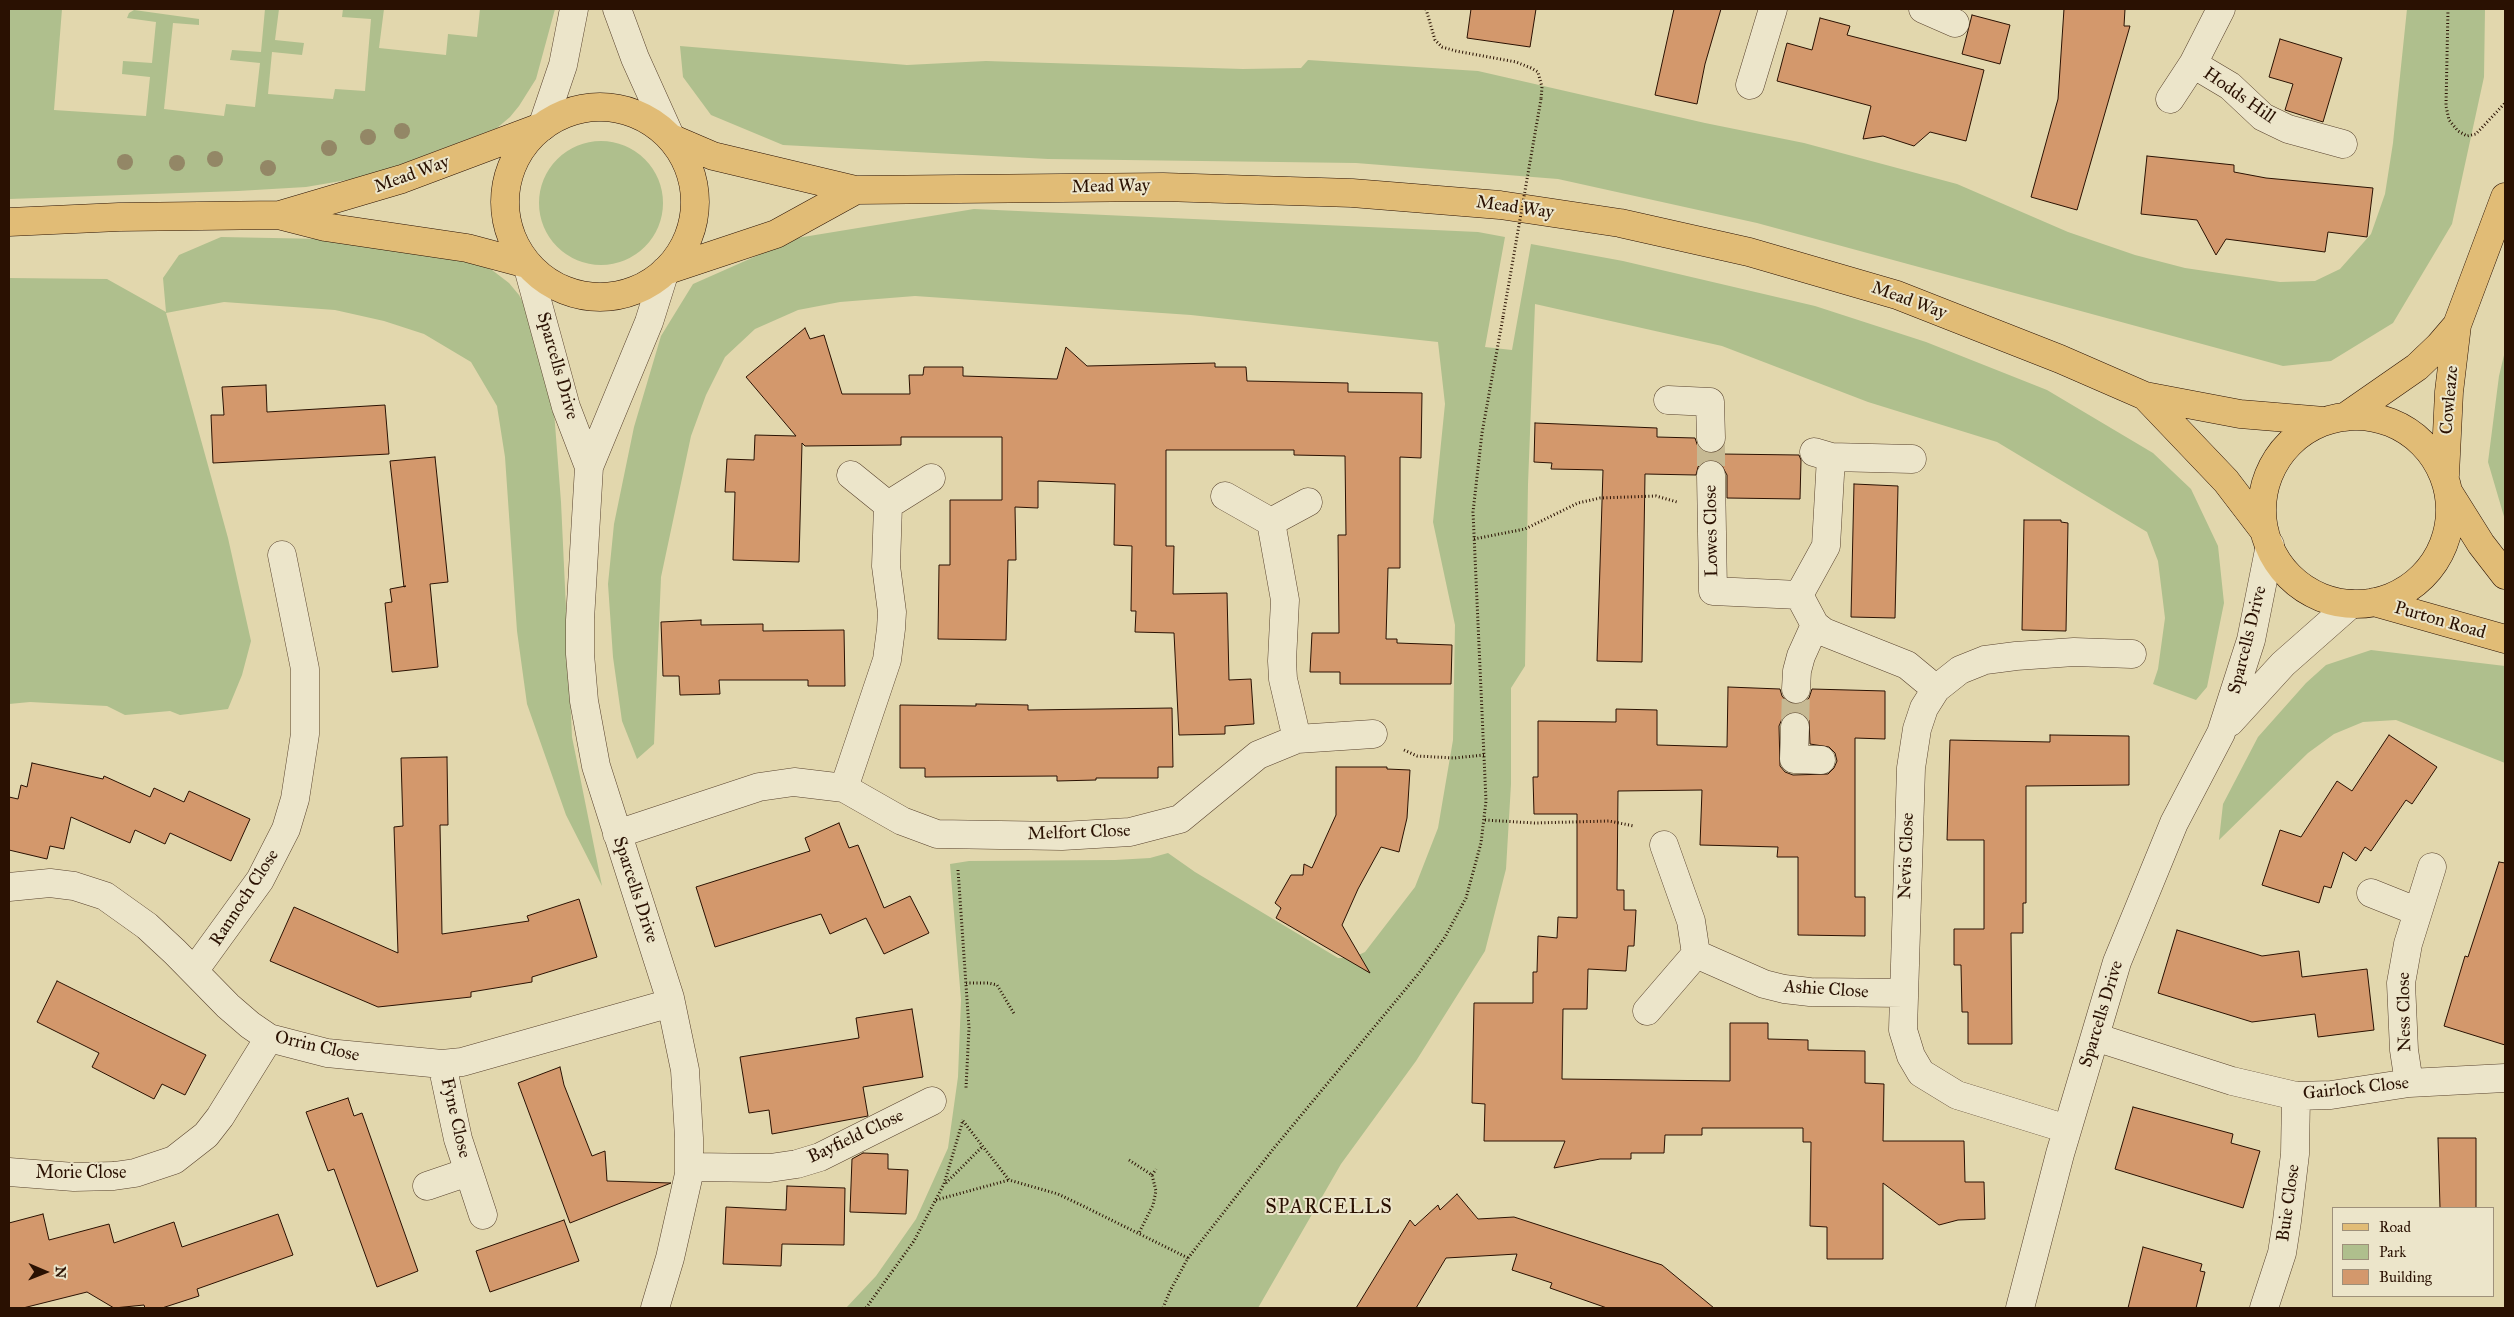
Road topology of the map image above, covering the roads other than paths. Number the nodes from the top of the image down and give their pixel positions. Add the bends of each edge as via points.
1 (574, 9) edge
2 (617, 9) edge
3 (1773, 9) edge
4 (1923, 9) edge
5 (2221, 9) edge
6 (1956, 23) dead end
7 (2193, 64) junction
8 (1750, 85) dead end
9 (2170, 99) dead end
10 (542, 127) junction
11 (671, 138) junction
12 (2343, 144) dead end
13 (856, 190) junction
14 (2505, 197) edge
15 (280, 215) junction
16 (9, 222) edge
17 (527, 264) junction
18 (665, 272) junction
19 (2457, 324) junction
20 (2145, 396) junction
21 (1668, 400) dead end
22 (2334, 419) junction
23 (1711, 438) tunnel mouth
24 (1912, 459) dead end
25 (589, 467) junction
26 (851, 475) dead end
27 (1711, 475) tunnel mouth
28 (931, 478) dead end
29 (2446, 483) junction
30 (1225, 496) dead end
31 (1308, 502) dead end
32 (888, 505) junction
33 (1271, 522) junction
34 (2267, 539) junction
35 (282, 555) dead end
36 (2505, 575) edge
37 (1799, 595) junction
38 (2363, 603) junction
39 (1815, 625) junction
40 (2505, 639) edge
41 (2132, 654) dead end
42 (1796, 689) tunnel mouth
43 (1936, 689) junction
44 (1795, 727) tunnel mouth
45 (2221, 732) junction
46 (1373, 734) road end
47 (1297, 739) junction
48 (1821, 760) dead end
49 (844, 788) junction
50 (617, 834) junction
51 (1664, 844) road end
52 (2432, 867) dead end
53 (9, 888) edge
54 (2371, 893) dead end
55 (2416, 911) junction
56 (1696, 954) junction
57 (194, 971) junction
58 (1903, 994) junction
59 (671, 1004) junction
60 (1647, 1011) dead end
61 (2095, 1037) junction
62 (269, 1038) junction
63 (442, 1064) junction
64 (2505, 1078) edge
65 (2409, 1083) junction
66 (2296, 1096) junction
67 (932, 1101) dead end
68 (2067, 1129) junction
69 (689, 1167) junction
70 (9, 1172) edge
71 (468, 1172) junction
72 (427, 1186) dead end
73 (483, 1215) dead end
74 (655, 1308) edge
75 (2020, 1308) edge
76 (2264, 1308) edge

1 - 10 street via 563,65
2 - 11 street
3 - 8 street
4 - 6 street
5 - 7 street, Hodds Hill
7 - 9 street, Hodds Hill
7 - 12 street, Hodds Hill via 2230,86 2263,117 2288,129
10 - 11 main road via 576,109 602,106 628,110 651,121
10 - 15 main road, Mead Way via 402,179
10 - 17 main road via 516,156 507,180 504,205 507,227
11 - 13 main road, Mead Way via 713,156
11 - 18 main road via 685,160 693,184 695,210 690,233 680,254
13 - 18 main road, Mead Way via 776,234
13 - 20 main road, Mead Way via 1163,186 1297,190 1500,205 1620,224 1749,252 1897,295
14 - 19 main road, Cowleaze
15 - 16 main road, Mead Way
15 - 17 main road, Mead Way via 325,227 467,248
17 - 18 main road via 561,290 603,298 626,294
17 - 25 street, Sparcells Drive via 566,407
18 - 25 street, Sparcells Drive via 649,322
19 - 22 main road, Cowleaze via 2417,368
19 - 29 main road, Cowleaze via 2449,392
20 - 22 main road, Mead Way via 2240,414
20 - 34 main road, Mead Way via 2226,481
21 - 23 street via 1710,402
22 - 29 main road via 2374,418 2407,431 2426,447
22 - 34 main road via 2305,431 2274,462 2265,484 2262,508
24 - 37 street via 1822,455 1826,546
25 - 50 street, Sparcells Drive via 580,654 591,741
26 - 32 street
27 - 37 street, Lowes Close via 1713,591
28 - 32 street
29 - 36 main road via 2480,544
29 - 38 main road via 2449,517 2445,541 2433,563 2398,595
30 - 33 street
31 - 33 street
32 - 49 street via 886,566 892,612 890,645
33 - 47 street via 1285,600 1283,679
34 - 38 main road via 2273,555 2287,574 2305,590 2327,600
34 - 45 street, Sparcells Drive via 2251,640
35 - 57 street, Rannoch Close via 305,669 305,734 295,799 286,829 260,880
37 - 39 street
38 - 40 main road, Purton Road
38 - 45 street, Sparcells Drive via 2283,664
39 - 42 street via 1801,656
39 - 43 street via 1845,642 1906,665
41 - 43 street, Nevis Close via 2074,652 1986,660 1960,670
43 - 58 street, Nevis Close via 1917,728 1911,768
44 - 48 street via 1794,759
45 - 61 street, Sparcells Drive via 2174,823 2138,907 2117,962
46 - 47 street, Melfort Close
47 - 49 street, Melfort Close via 1258,755 1180,819 1130,832 1062,836 937,834 894,817
49 - 50 street, Melfort Close via 794,782 759,787
50 - 59 street, Sparcells Drive
51 - 56 street via 1691,921
52 - 55 street, Ness Close
53 - 57 street, Orrin Close via 50,883 74,886 105,896 147,926
54 - 55 street
55 - 65 street, Ness Close via 2402,983
56 - 58 street, Ashie Close via 1764,984 1784,989
56 - 60 street
57 - 62 street, Orrin Close via 228,1006
58 - 68 street, Nevis Close via 1903,1030 1911,1056 1921,1073 1957,1095
59 - 63 street, Orrin Close via 482,1057
59 - 69 street, Sparcells Drive via 685,1070
61 - 66 street, Gairlock Close via 2232,1081
61 - 68 street, Sparcells Drive
62 - 63 street, Orrin Close via 327,1053
62 - 70 street, Morie Close via 206,1135 174,1160 144,1171 114,1176 74,1177
63 - 71 street, Fyne Close
64 - 65 street, Gairlock Close
65 - 66 street, Gairlock Close via 2331,1095
66 - 76 street, Buie Close via 2295,1154 2287,1220 2282,1253
67 - 69 street, Bayfield Close via 820,1157 797,1164 770,1168
68 - 75 street, Sparcells Drive
69 - 74 street, Sparcells Drive via 682,1212
71 - 72 street, Fyne Close
71 - 73 street, Fyne Close

